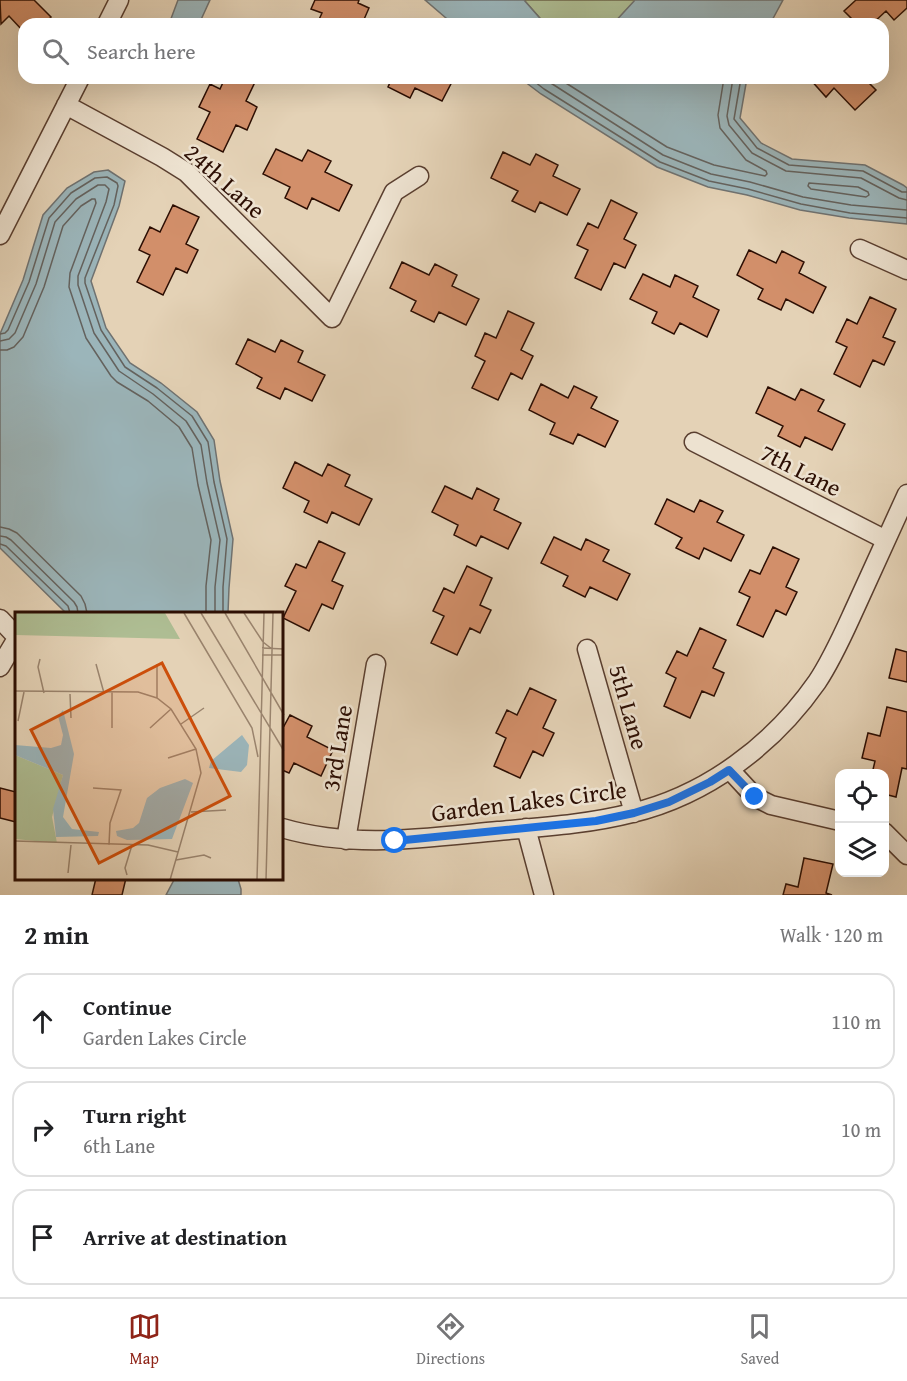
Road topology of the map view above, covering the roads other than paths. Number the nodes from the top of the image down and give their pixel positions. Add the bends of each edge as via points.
1 (119, 0) edge
2 (110, 18) edge
3 (77, 84) edge
4 (66, 105) junction
5 (419, 176) dead end
6 (1, 230) edge
7 (860, 249) dead end
8 (907, 270) edge
9 (694, 442) dead end
10 (907, 496) edge
11 (886, 540) junction
12 (0, 619) edge
13 (15, 637) edge
14 (15, 640) edge
15 (588, 649) dead end
16 (376, 664) dead end
17 (0, 668) edge
18 (729, 770) junction
19 (634, 813) junction
20 (835, 820) edge
21 (284, 828) edge
22 (526, 828) junction
23 (889, 836) edge
24 (346, 840) junction
25 (907, 855) edge
26 (544, 895) edge

1 - 2 street
3 - 4 street
4 - 5 street, 24th Lane via 186,172 332,318 394,192
4 - 6 street
7 - 8 street
9 - 11 street, 7th Lane
10 - 11 street, Garden Lakes Circle
11 - 18 street, Garden Lakes Circle via 833,656 817,682 789,718
12 - 13 street
14 - 17 street
15 - 19 street, 5th Lane
16 - 24 street, 3rd Lane
18 - 19 street, Garden Lakes Circle via 669,802
18 - 20 street via 755,797 771,805
19 - 22 street, Garden Lakes Circle
21 - 24 street, Garden Lakes Circle
22 - 24 street, Garden Lakes Circle via 395,841
22 - 26 street
23 - 25 street

